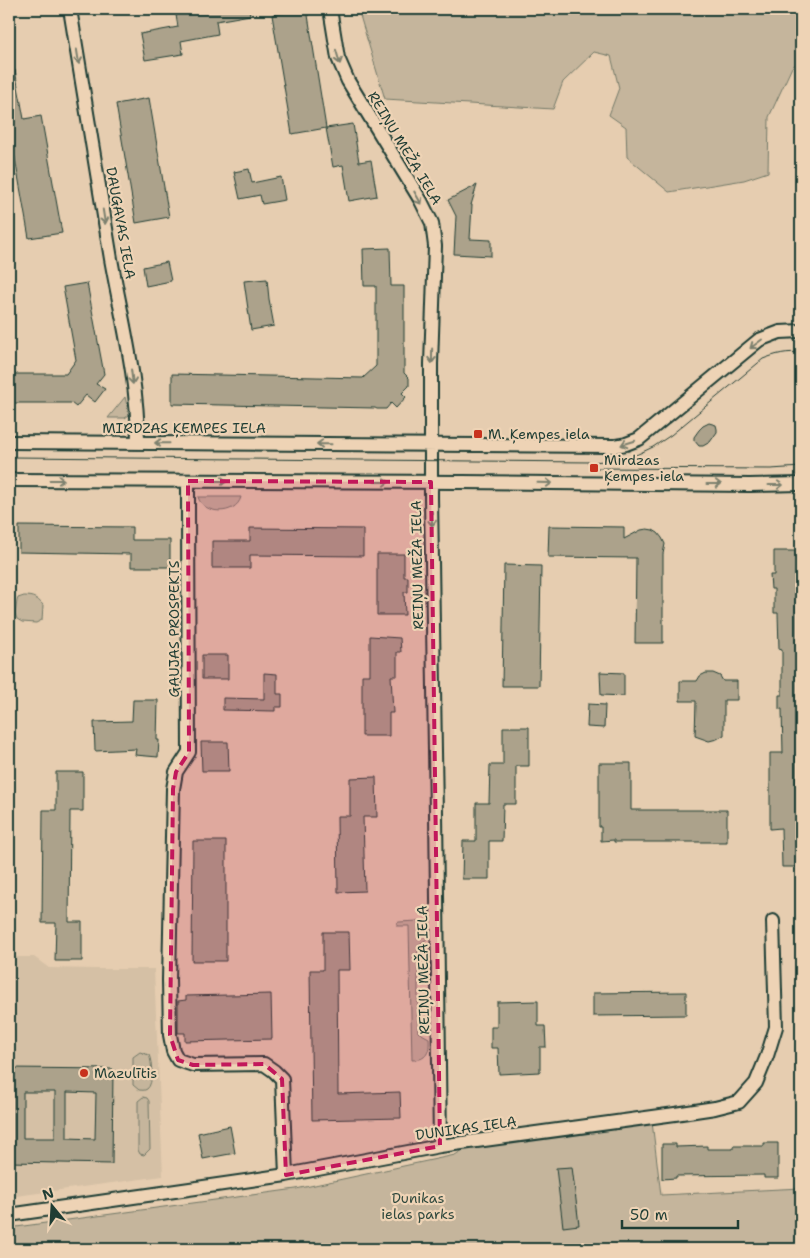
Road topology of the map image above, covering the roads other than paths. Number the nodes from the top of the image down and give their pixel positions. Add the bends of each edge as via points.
1 (70, 9) edge
2 (330, 9) edge
3 (801, 331) edge
4 (9, 442) edge
5 (138, 443) junction
6 (432, 445) junction
7 (9, 480) edge
8 (188, 481) junction
9 (431, 482) junction
10 (801, 484) edge
11 (774, 921) dead end
12 (440, 1146) junction
13 (286, 1175) junction
14 (9, 1215) edge

1 -> 5 street, DAUGAVAS IELA via 130,356
2 -> 6 street, REIŅU MEŽA IELA via 338,58 348,81 432,222 435,246
3 -> 6 street, MIRDZAS ĶEMPES IELA via 780,332 759,340 640,439 626,444
4 - 5 street, MIRDZAS ĶEMPES IELA
6 -> 5 street, MIRDZAS ĶEMPES IELA
6 - 9 street, REIŅU MEŽA IELA
7 -> 8 street
8 -> 9 street
8 - 13 street, GAUJAS PROSPEKTS via 190,752 176,772 173,788 170,1034 178,1060 193,1065 264,1064 282,1079
9 -> 10 street
9 -> 12 street, REIŅU MEŽA IELA
11 - 12 street, DUNIKAS IELA via 776,1027 756,1083 738,1102 675,1114
12 - 13 street, DUNIKAS IELA
13 - 14 street, DUNIKAS IELA

